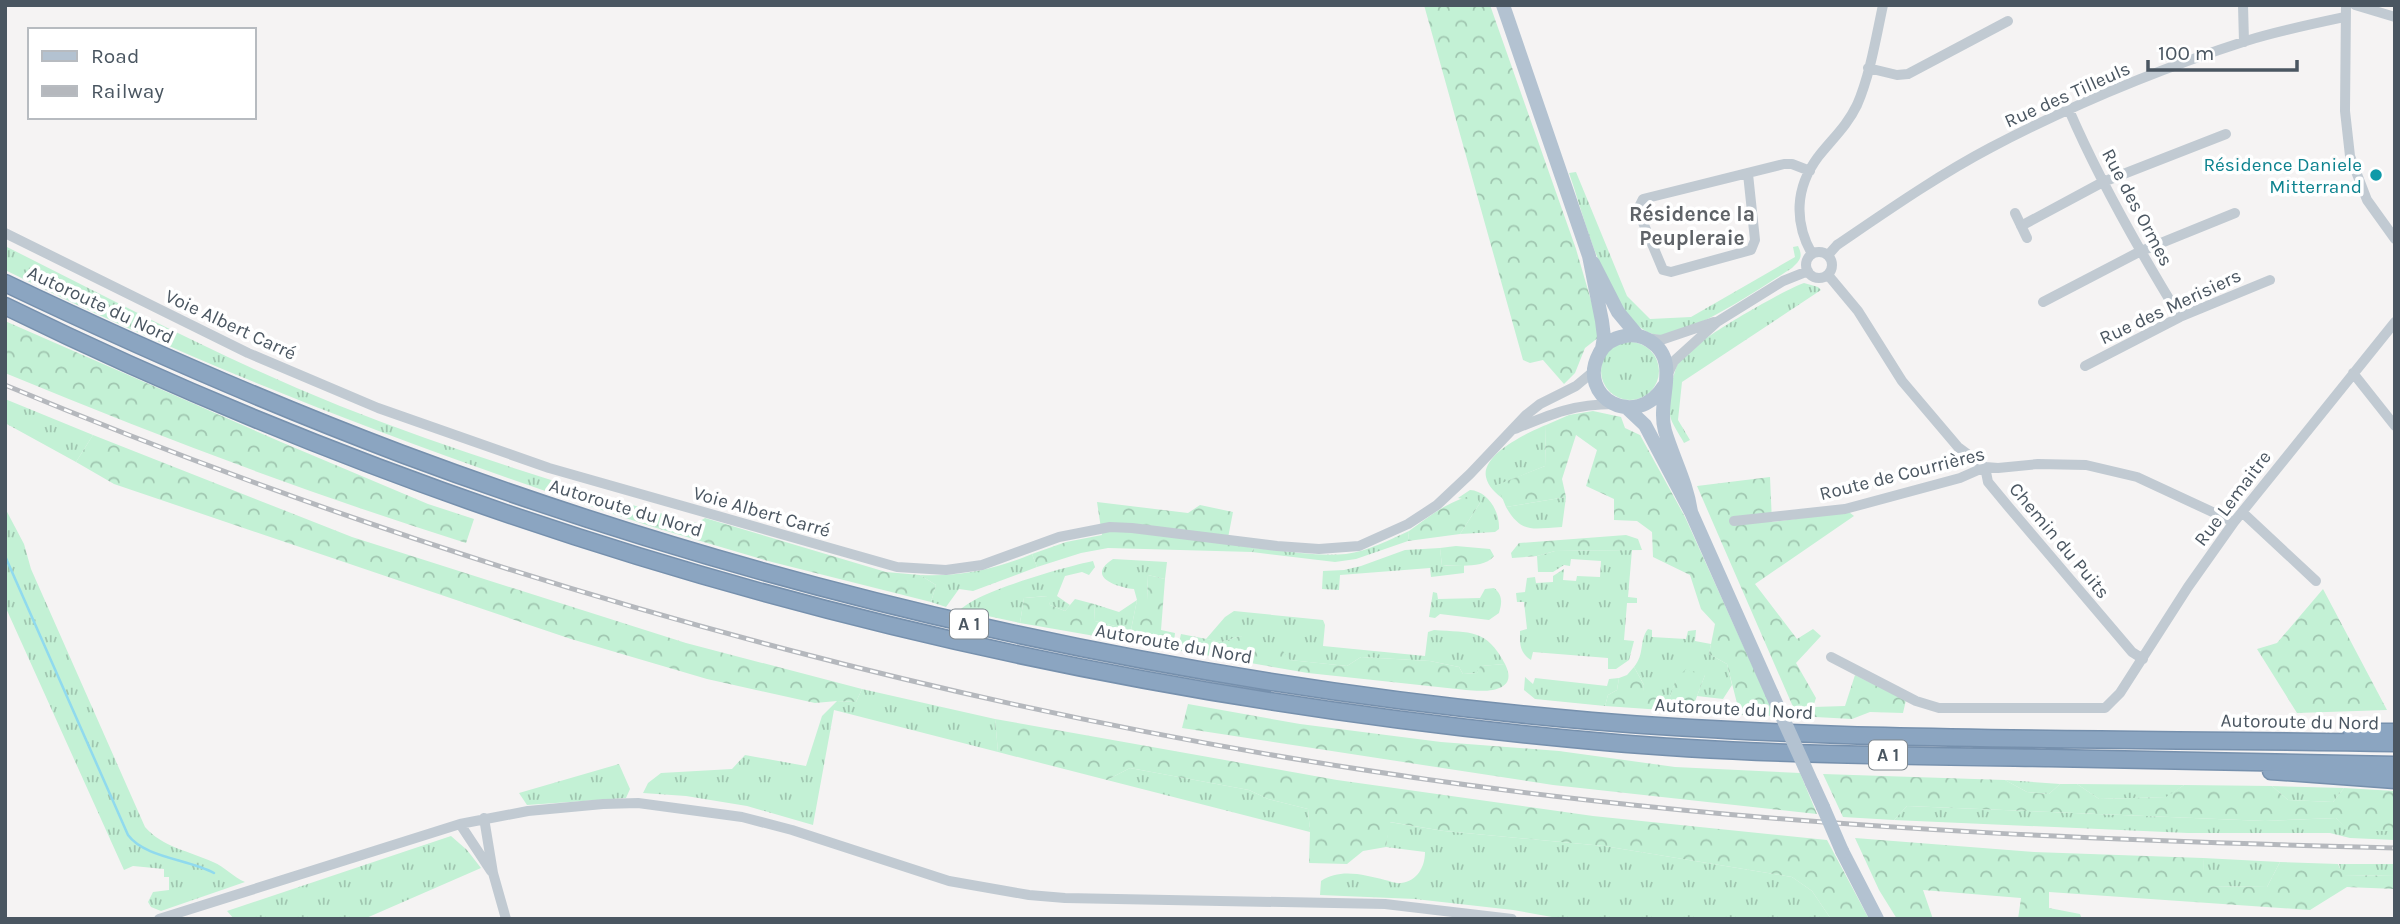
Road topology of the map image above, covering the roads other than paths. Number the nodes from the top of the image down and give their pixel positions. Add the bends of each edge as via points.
1 (1503, 5) edge
2 (1883, 5) edge
3 (2243, 5) edge
4 (2355, 5) edge
5 (2346, 11) edge
6 (2395, 17) edge
7 (2008, 21) dead end
8 (2244, 42) junction
9 (1868, 68) junction
10 (2069, 110) junction
11 (2226, 134) dead end
12 (1810, 171) junction
13 (1748, 174) junction
14 (2103, 183) junction
15 (2015, 213) dead end
16 (2235, 213) dead end
17 (2021, 226) junction
18 (5, 233) edge
19 (2027, 238) dead end
20 (2395, 239) edge
21 (2139, 252) junction
22 (1812, 254) junction
23 (1828, 255) junction
24 (1589, 256) junction
25 (1808, 271) junction
26 (1828, 275) junction
27 (2270, 281) dead end
28 (5, 283) edge
29 (2043, 302) dead end
30 (5, 306) edge
31 (2180, 317) junction
32 (1717, 322) junction
33 (2395, 322) edge
34 (1642, 337) junction
35 (1602, 349) junction
36 (2085, 366) dead end
37 (1594, 371) junction
38 (2353, 373) junction
39 (1666, 381) junction
40 (1621, 406) junction
41 (2395, 426) edge
42 (1513, 430) junction
43 (1985, 467) junction
44 (1691, 512) junction
45 (2238, 517) junction
46 (1734, 520) dead end
47 (2315, 581) dead end
48 (1831, 657) dead end
49 (2143, 659) junction
50 (2395, 732) edge
51 (1986, 737) junction
52 (2395, 743) edge
53 (2165, 760) junction
54 (2395, 765) edge
55 (2395, 780) edge
56 (484, 818) junction
57 (460, 824) junction
58 (493, 873) junction
59 (159, 919) edge
60 (506, 919) edge
61 (1512, 919) edge
62 (1877, 919) edge

1 - 24 main road
2 - 9 street
3 - 8 street
4 - 6 street
5 - 8 street, Rue des Tilleuls
5 - 20 street via 2350,156 2367,200
7 - 9 street via 1908,74
8 - 10 street, Rue des Tilleuls
9 - 12 street via 1849,120
10 - 14 street, Rue des Ormes
10 - 23 street, Rue des Tilleuls via 1989,148 1919,190
11 - 14 street
12 - 13 street via 1792,164
12 - 22 street via 1801,195 1799,222
13 - 13 street via 1643,199 1639,213 1663,270 1671,272 1751,250 1755,240
14 - 17 street
14 - 21 street, Rue des Ormes
15 - 17 street
16 - 21 street
17 - 19 street
18 - 42 street, Voie Albert Carré via 248,353 388,412 549,468 897,567 946,570 982,565 1059,537 1110,527 1319,549 1359,546 1437,505
21 - 29 street
21 - 31 street, Rue des Ormes
22 - 23 street
22 - 25 street
23 - 26 street via 1832,267
24 - 34 main road via 1618,312
24 - 35 main road via 1602,321
25 - 26 street via 1820,279
25 - 32 street
26 - 43 street, Chemin du Puits via 1858,311 1902,381 1958,447
27 - 31 street, Rue des Merisiers
28 - 51 highway, Autoroute du Nord / A 1 via 258,397 475,480 681,547 961,622 1211,672 1429,704 1739,731
30 - 53 highway, A 1 via 249,416 492,509 810,606 1049,662 1354,715 1611,743 1834,754
31 - 36 street, Rue des Merisiers
32 - 34 street via 1661,340
32 - 39 street via 1674,361
33 - 38 street, Rue Lemaitre
34 - 35 main road via 1622,336
34 - 39 main road via 1663,354
35 - 37 main road
37 - 40 main road via 1607,400
37 - 42 street, Voie Albert Carré via 1540,404
38 - 41 street
38 - 45 street, Rue Lemaitre
39 - 40 main road via 1649,403
39 - 44 main road via 1664,429 1688,491
40 - 42 street, Voie Albert Carré via 1565,409
40 - 44 main road via 1645,425
43 - 45 street, Route de Courrières via 2062,464 2112,470
43 - 46 street, Route de Courrières via 1845,509
43 - 49 street, Chemin du Puits via 1988,482 2001,498 2132,652
44 - 62 main road, bridge via 1842,851
45 - 47 street, Route de Courrières
45 - 49 street, Rue Lemaitre
48 - 49 street, Rue Lemaitre via 1916,701 1940,708 2105,708
50 - 51 highway
51 - 52 highway, Autoroute du Nord / A 1
53 - 54 highway, A 1
53 - 55 highway
56 - 57 street
56 - 58 street
56 - 61 street via 563,806 638,803 742,817 949,881 1029,895 1385,904
57 - 58 street
57 - 59 street
58 - 60 street

